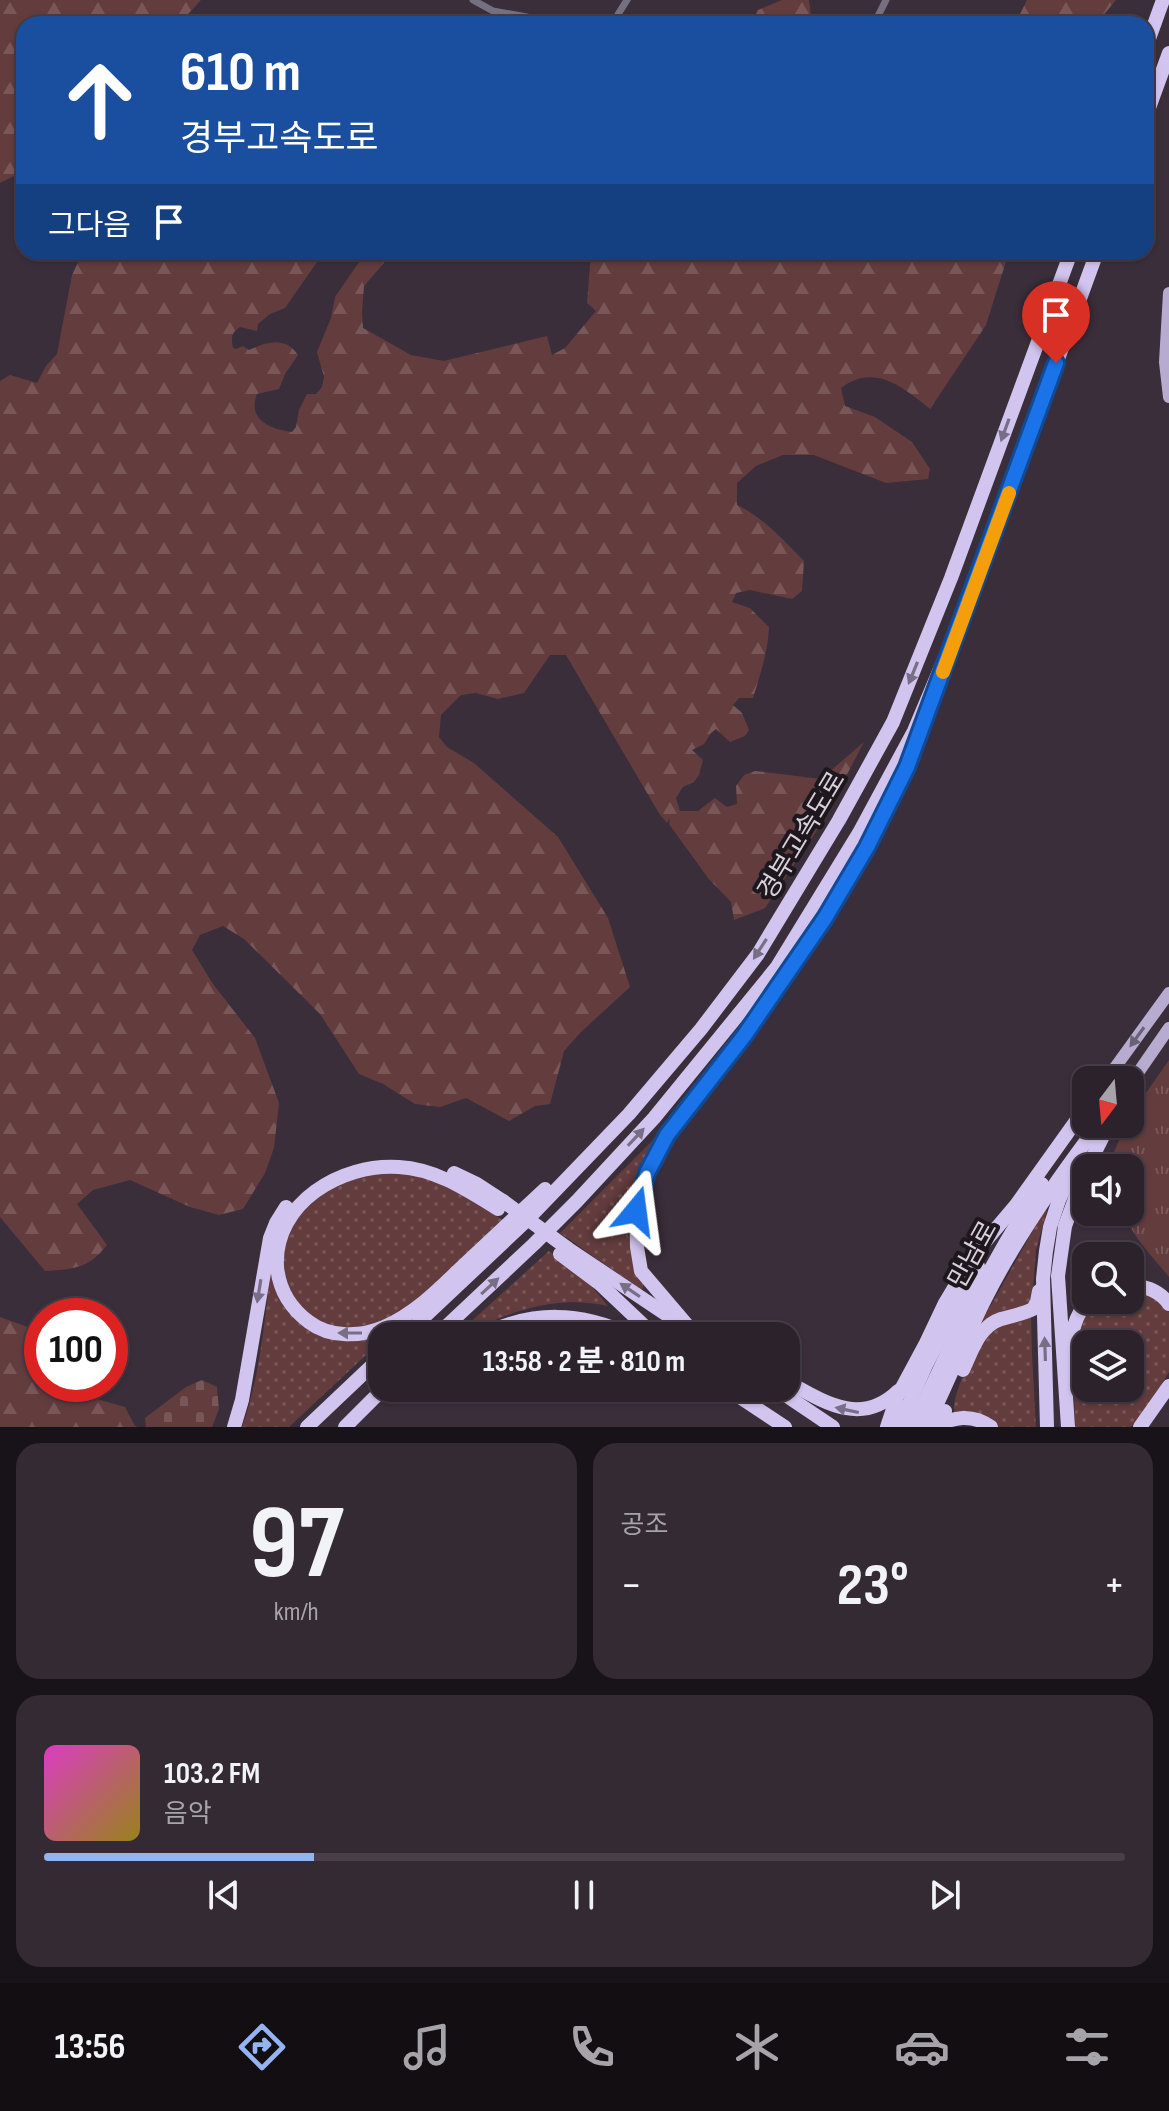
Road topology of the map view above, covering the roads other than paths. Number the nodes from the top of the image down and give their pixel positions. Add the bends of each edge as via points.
1 (473, 0) edge
2 (1163, 0) edge
3 (521, 16) edge
4 (1154, 25) edge
5 (1169, 53) edge
6 (1154, 94) edge
7 (1068, 260) edge
8 (1094, 260) edge
9 (1169, 293) edge
10 (1169, 397) edge
11 (975, 586) junction
12 (1169, 993) edge
13 (1169, 1028) edge
14 (1116, 1066) edge
15 (1143, 1066) edge
16 (629, 1114) junction
17 (1072, 1129) edge
18 (1072, 1135) edge
19 (1093, 1138) edge
20 (1095, 1138) edge
21 (500, 1205) junction
22 (1016, 1205) junction
23 (1072, 1207) edge
24 (563, 1251) junction
25 (1046, 1251) junction
26 (1144, 1289) edge
27 (1169, 1304) edge
28 (1079, 1314) edge
29 (419, 1322) edge
30 (451, 1322) edge
31 (519, 1322) edge
32 (595, 1322) edge
33 (640, 1322) edge
34 (677, 1322) edge
35 (686, 1322) edge
36 (368, 1369) edge
37 (903, 1384) junction
38 (1169, 1386) edge
39 (800, 1389) edge
40 (371, 1402) edge
41 (377, 1402) edge
42 (747, 1402) edge
43 (796, 1402) edge
44 (360, 1414) junction
45 (234, 1427) edge
46 (307, 1427) edge
47 (345, 1427) edge
48 (785, 1427) edge
49 (833, 1427) edge
50 (887, 1427) edge
51 (899, 1427) edge
52 (913, 1427) edge
53 (926, 1427) edge
54 (936, 1427) edge
55 (991, 1427) edge
56 (1047, 1427) edge
57 (1069, 1427) edge
58 (1140, 1427) edge

1 - 3 street via 493,11
2 - 4 highway
5 - 6 highway
7 -> 16 highway, 경부고속도로 via 893,722 758,954
8 - 11 highway, 경부고속도로
9 - 10 main road
30 -> 11 highway, 경부고속도로 via 654,1118 777,967 914,731
11 - 35 highway via 907,767 867,847 781,984 667,1135 647,1173 636,1211 641,1271
12 -> 14 main road
13 - 15 main road
16 -> 21 highway via 421,1306 393,1322 362,1334 323,1330 296,1311 280,1285 277,1260 288,1221 313,1193 346,1175 389,1167 421,1171
16 - 29 highway, 경부고속도로
17 - 22 highway
18 - 52 highway, 만남로 via 985,1278
19 - 53 highway, 만남로 via 1040,1205 1003,1266
20 - 25 highway via 1065,1188
21 - 24 highway
21 -> 45 highway via 477,1184 444,1169 397,1159 343,1167 305,1187 284,1209 270,1238
22 - 37 highway via 960,1278
22 - 51 highway via 980,1262
23 - 57 highway via 1058,1276
24 - 33 highway
34 -> 24 highway
25 - 54 highway, bridge via 1035,1306 986,1327
56 -> 25 highway
26 - 27 highway
28 - 57 highway via 1071,1337
31 - 32 highway via 557,1316
36 - 46 highway
37 -> 39 highway via 888,1402 860,1413 839,1410
37 - 50 highway
38 - 58 highway
40 - 44 highway
41 - 44 highway
42 - 48 highway
43 - 49 highway
44 - 47 highway
54 - 55 highway via 960,1417

